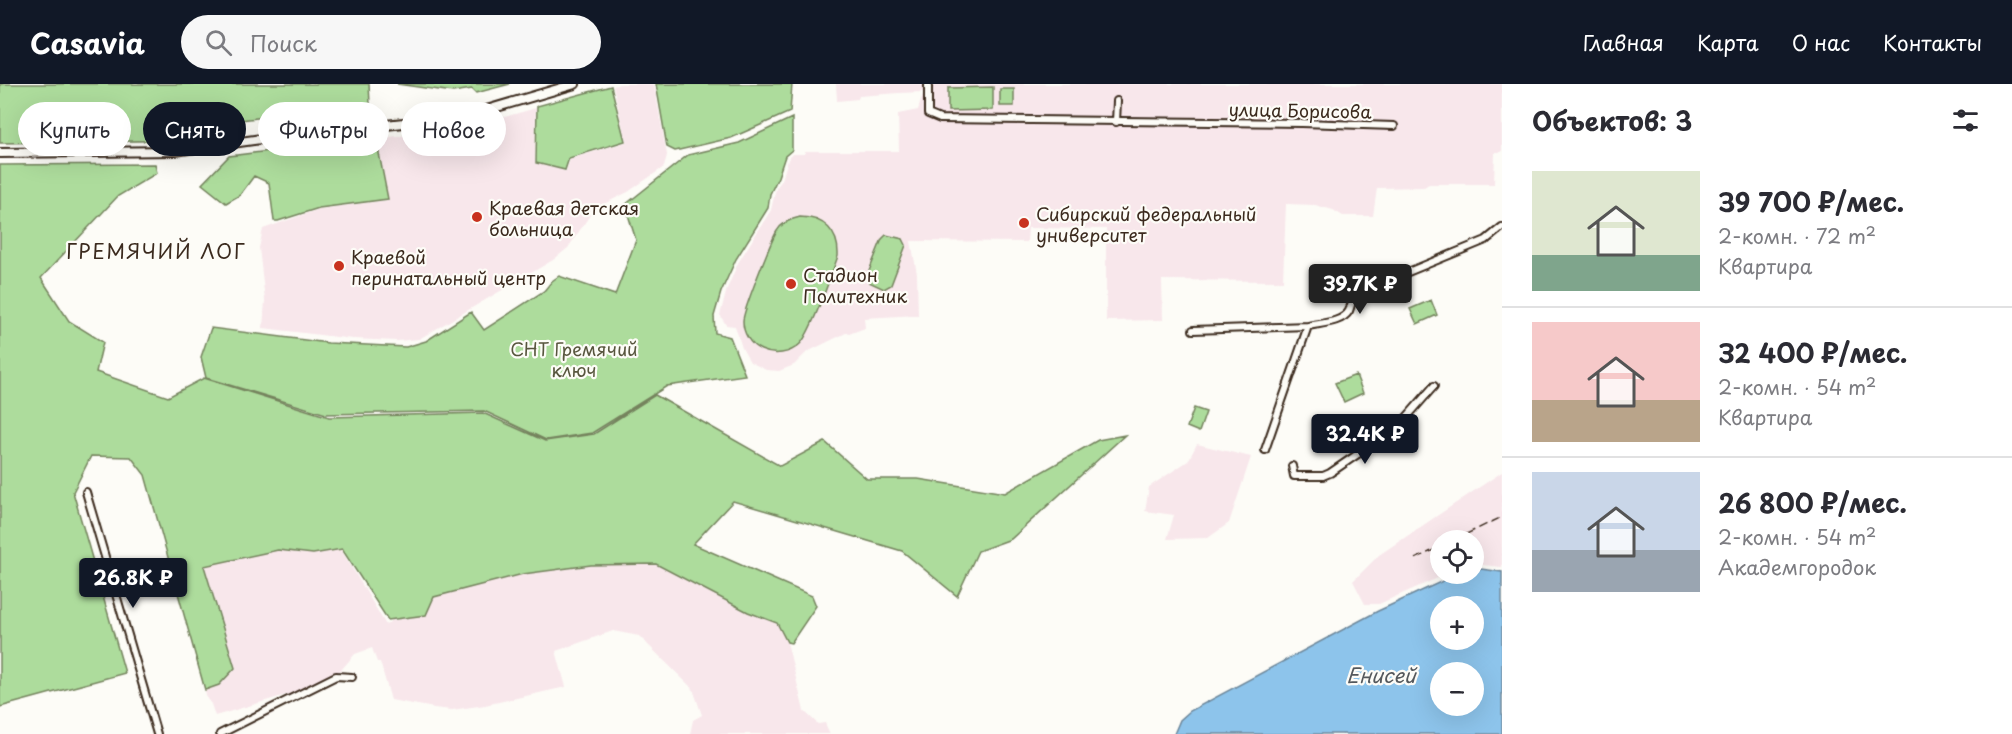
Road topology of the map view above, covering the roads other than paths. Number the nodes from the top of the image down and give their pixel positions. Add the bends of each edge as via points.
1 (575, 84) edge
2 (928, 84) edge
3 (1117, 101) dead end
4 (1116, 122) junction
5 (1394, 126) dead end
6 (0, 153) edge
7 (1502, 227) edge
8 (1308, 326) junction
9 (1193, 330) dead end
10 (1434, 387) dead end
11 (1265, 450) dead end
12 (1292, 466) dead end
13 (86, 492) dead end
14 (352, 677) dead end
15 (157, 734) edge
16 (220, 734) edge

1 - 6 main road via 473,114 175,151
2 - 4 street via 928,114 940,119
3 - 4 street
4 - 5 street, улица Борисова
7 - 8 street via 1486,240 1357,293 1342,319
8 - 9 street
8 - 11 street
10 - 12 street via 1400,426 1330,473 1294,476
13 - 15 street
14 - 16 street via 336,676

